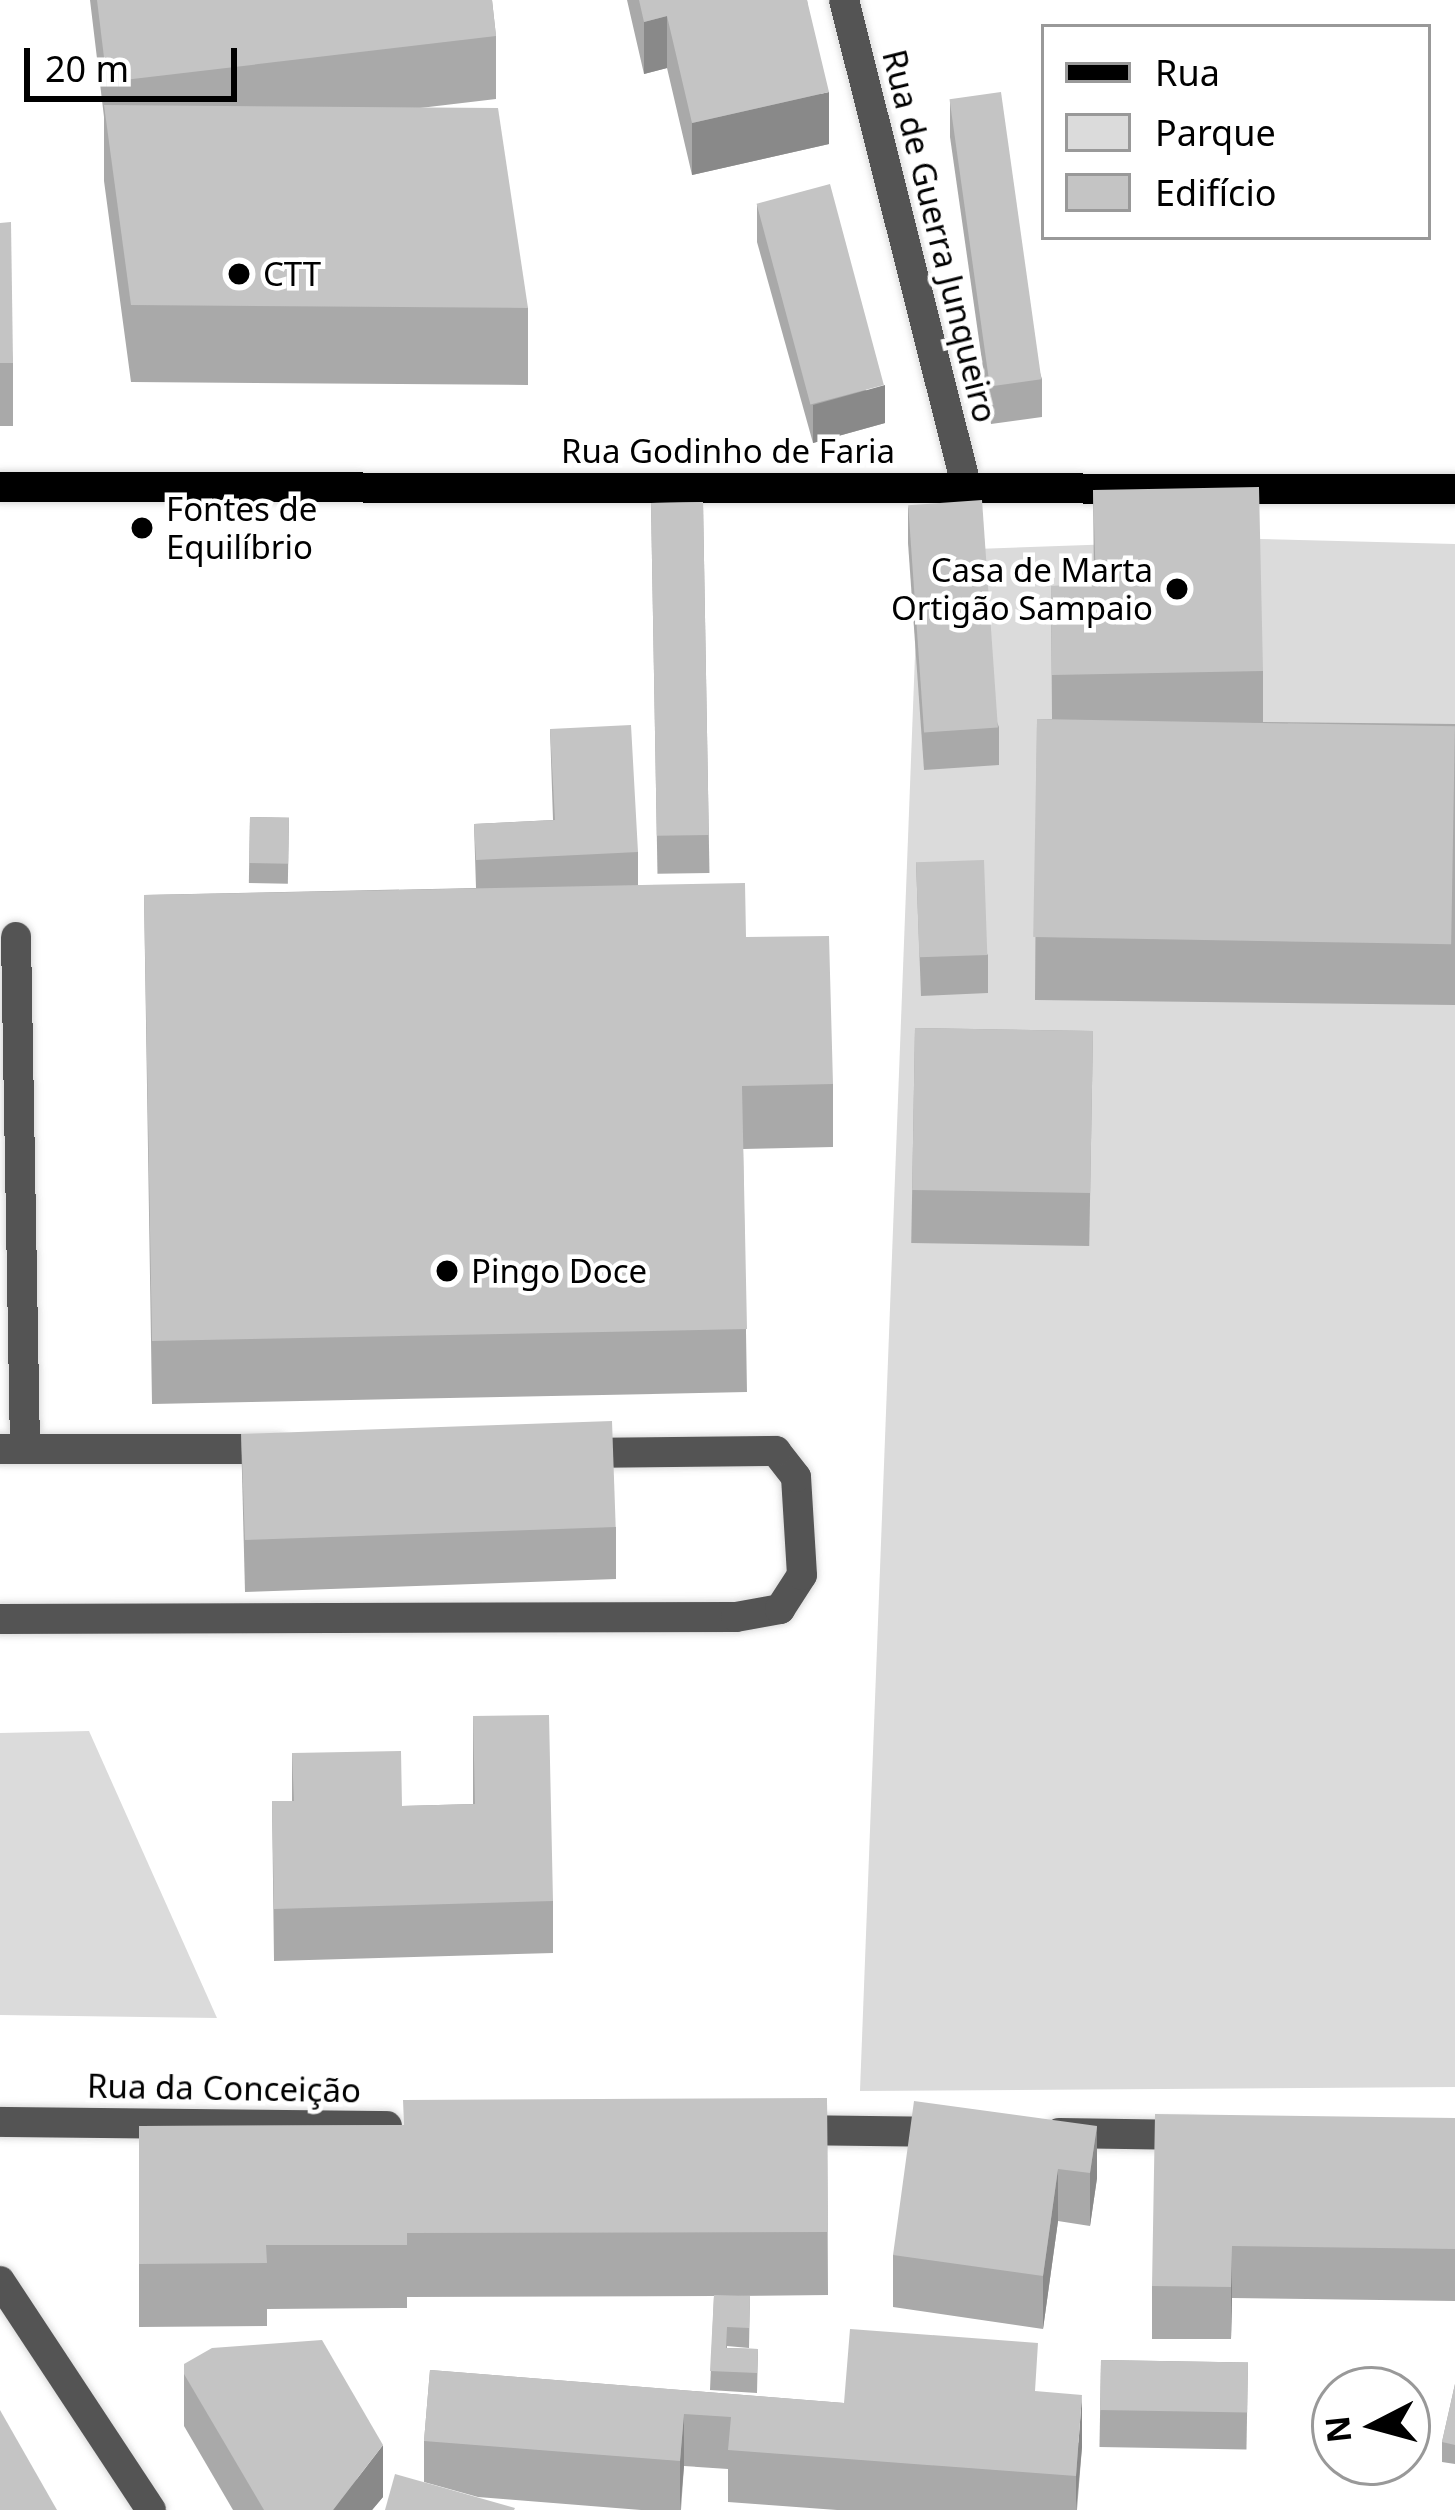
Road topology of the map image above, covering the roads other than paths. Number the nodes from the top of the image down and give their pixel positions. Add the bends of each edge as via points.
1 (844, 0) edge
2 (0, 487) edge
3 (967, 488) junction
4 (1455, 489) edge
5 (16, 937) dead end
6 (13, 1449) edge
7 (318, 1449) edge
8 (549, 1452) edge
9 (0, 1619) edge
10 (0, 2122) edge
11 (422, 2126) edge
12 (750, 2129) edge
13 (985, 2132) edge
14 (1032, 2133) edge
15 (1220, 2135) edge
16 (0, 2281) edge
17 (151, 2510) edge

1 - 3 street, Rua de Guerra Junqueiro
2 - 3 main road, Rua Godinho de Faria
3 - 4 main road, Rua Godinho de Faria
5 - 6 street
6 - 7 street
8 - 9 street via 776,1451 796,1477 802,1575 781,1609 736,1617
10 - 11 street, Rua da Conceição
12 - 13 street
14 - 15 street
16 - 17 street

